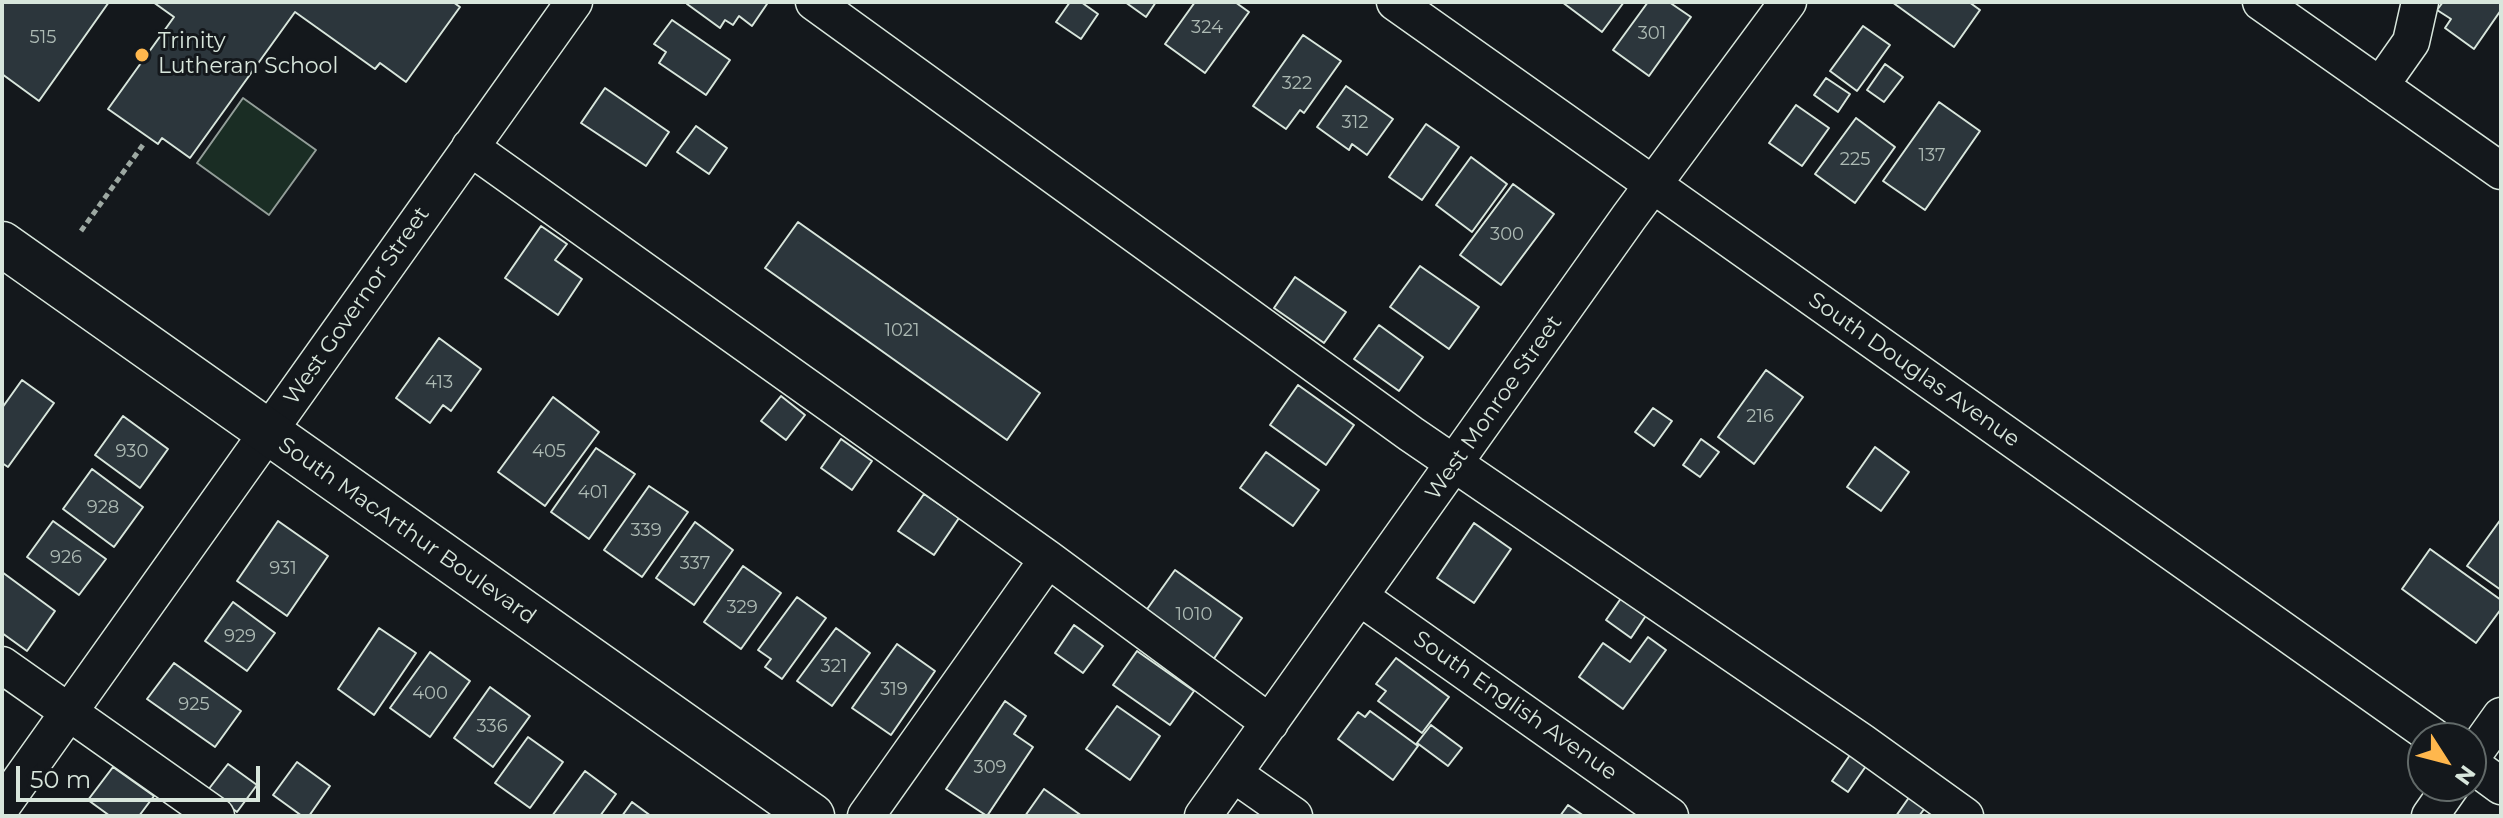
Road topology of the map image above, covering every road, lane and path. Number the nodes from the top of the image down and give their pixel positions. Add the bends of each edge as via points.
1 (574, 2) edge
2 (814, 2) edge
3 (1395, 2) edge
4 (1788, 2) edge
5 (2420, 2) edge
6 (2267, 4) edge
7 (2380, 86) junction
8 (145, 142) dead end
9 (470, 147) junction
10 (2501, 171) edge
11 (1652, 185) junction
12 (81, 231) dead end
13 (2, 244) edge
14 (267, 433) junction
15 (1454, 464) junction
16 (1048, 559) junction
17 (1360, 597) junction
18 (2, 665) edge
19 (68, 712) junction
20 (2501, 716) edge
21 (2412, 722) edge
22 (1270, 723) junction
23 (2487, 737) edge
24 (1234, 774) junction
25 (2, 806) edge
26 (216, 816) edge
27 (812, 816) edge
28 (866, 816) edge
29 (1203, 816) edge
30 (1294, 816) edge
31 (1670, 816) edge
32 (1965, 816) edge

1 - 9 street, West Governor Street
2 - 15 street
3 - 11 street, South Douglas Avenue
4 - 11 street, West Monroe Street
5 - 7 street via 2411,42
6 - 7 street
7 - 10 street
8 - 12 path
9 - 14 street, West Governor Street
9 - 16 street
11 - 15 street, West Monroe Street
11 - 21 street, South Douglas Avenue
13 - 14 main road, South MacArthur Boulevard
14 - 19 street, West Governor Street
14 - 27 main road, South MacArthur Boulevard
15 - 17 street, West Monroe Street
15 - 32 street
16 - 22 street
16 - 28 street
17 - 22 street, West Monroe Street
17 - 31 street, South English Avenue
18 - 19 street
19 - 25 street, West Governor Street
19 - 26 street
20 - 23 street
22 - 24 street, West Monroe Street
24 - 29 street, West Monroe Street
24 - 30 street

